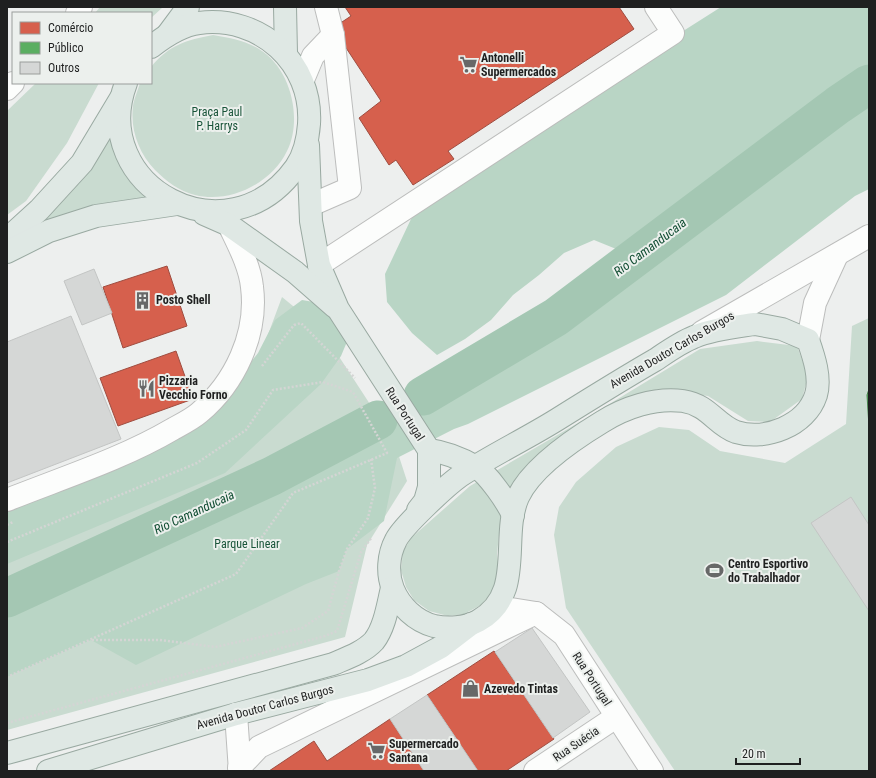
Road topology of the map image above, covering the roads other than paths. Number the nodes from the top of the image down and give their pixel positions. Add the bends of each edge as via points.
1 (188, 7) edge
2 (284, 7) edge
3 (326, 7) edge
4 (656, 7) edge
5 (168, 34) junction
6 (333, 35) junction
7 (152, 46) edge
8 (286, 53) junction
9 (303, 80) junction
10 (124, 90) edge
11 (308, 138) junction
12 (311, 206) junction
13 (184, 207) junction
14 (229, 225) junction
15 (869, 236) edge
16 (7, 239) edge
17 (7, 252) edge
18 (836, 255) junction
19 (319, 265) junction
20 (343, 317) junction
21 (693, 337) junction
22 (808, 340) junction
23 (426, 446) junction
24 (477, 467) junction
25 (7, 500) edge
26 (514, 515) junction
27 (406, 525) junction
28 (392, 588) junction
29 (491, 612) junction
30 (536, 612) junction
31 (472, 624) junction
32 (236, 714) junction
33 (616, 717) junction
34 (7, 752) edge
35 (240, 770) edge
36 (48, 771) edge
37 (535, 771) edge
38 (652, 771) edge

1 - 5 main road
2 - 8 main road
3 - 6 street
4 - 19 street via 673,32
5 - 7 main road
5 - 8 main road via 199,23 231,23 261,34
6 - 9 street via 313,56
6 - 12 street via 350,188
8 - 9 main road
9 - 11 main road via 310,109
10 - 13 main road, Rua Portugal via 120,129 130,160 149,186
10 - 16 main road via 82,162 39,210
11 - 12 main road, Rua Portugal
11 - 13 main road via 297,166 277,189 251,205 222,212
12 - 19 main road, Rua Portugal via 311,221
13 - 14 main road, Rua Portugal
13 - 17 main road via 96,216 49,231
14 - 20 main road, Rua Portugal via 295,272
14 - 25 street via 252,287 252,321 244,351 227,383 199,413 150,442
15 - 18 street, Avenida Doutor Carlos Burgos
18 - 21 street, Avenida Doutor Carlos Burgos
18 - 22 street via 815,303
19 - 20 main road, Rua Portugal
20 - 23 main road, Rua Portugal
21 - 22 main road via 755,324 782,329
21 - 24 main road, Avenida Doutor Carlos Burgos
22 - 26 main road via 817,378 816,394 808,411 791,424 773,432 756,435 734,431 704,408 683,401 659,401 618,412 545,463 518,497
23 - 24 main road
23 - 27 main road, Rua Portugal via 429,487 425,501
24 - 26 main road via 502,496
24 - 27 main road via 459,477
26 - 29 main road via 508,580 502,597
27 - 28 main road via 390,554
28 - 31 main road via 401,605 416,618 434,626 453,628
28 - 34 main road, Avenida Doutor Carlos Burgos via 385,618 374,640 358,652 333,664
29 - 30 street via 511,609
29 - 31 main road
30 - 33 street, Rua Portugal via 564,635
30 - 35 street via 259,747
31 - 32 main road, Avenida Doutor Carlos Burgos via 441,647 406,666 368,680
32 - 35 street
32 - 36 main road, Avenida Doutor Carlos Burgos
33 - 37 street, Rua Suécia
33 - 38 street, Rua Portugal

